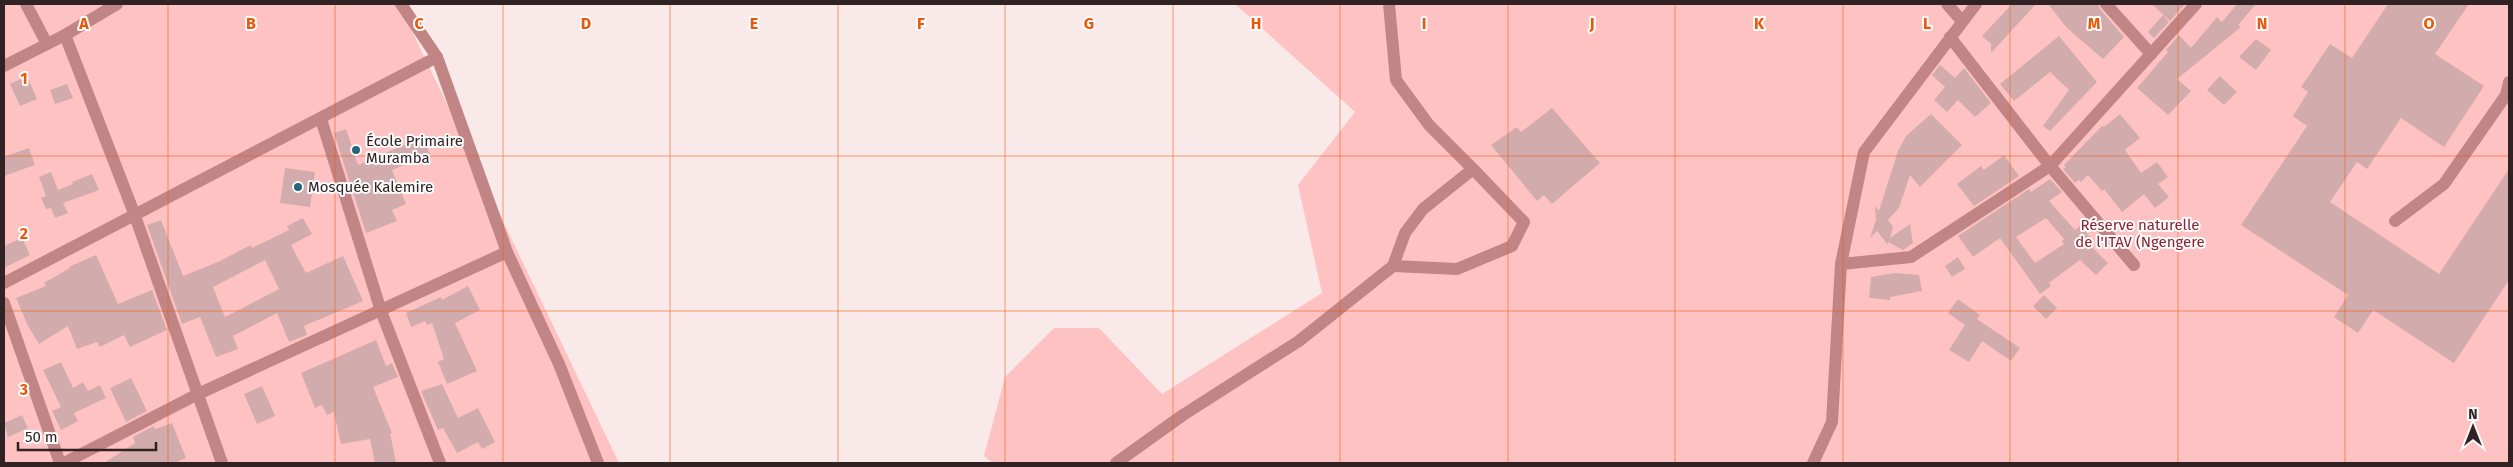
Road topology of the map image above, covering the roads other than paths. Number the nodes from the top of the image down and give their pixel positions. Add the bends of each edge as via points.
1 (26, 4) edge
2 (117, 4) edge
3 (401, 4) edge
4 (1389, 4) edge
5 (1947, 4) edge
6 (1976, 4) edge
7 (2106, 4) edge
8 (2196, 4) edge
9 (1962, 20) junction
10 (66, 34) junction
11 (1950, 37) junction
12 (47, 44) junction
13 (2151, 54) junction
14 (437, 57) junction
15 (4, 66) edge
16 (2509, 82) edge
17 (321, 119) junction
18 (2050, 166) junction
19 (1473, 169) junction
20 (134, 213) junction
21 (2395, 222) dead end
22 (507, 252) junction
23 (1841, 264) junction
24 (2134, 265) dead end
25 (1393, 266) junction
26 (4, 282) edge
27 (4, 303) edge
28 (381, 311) junction
29 (198, 394) junction
30 (60, 463) edge
31 (64, 463) edge
32 (222, 463) edge
33 (440, 463) edge
34 (598, 463) edge
35 (1116, 463) edge
36 (1813, 463) edge

1 - 12 street
2 - 10 street
3 - 14 street
4 - 19 street via 1396,80 1429,125
5 - 9 street
6 - 9 street
7 - 13 street
8 - 13 street
9 - 11 street
10 - 12 street
10 - 20 street
11 - 18 street
11 - 23 street via 1864,152
12 - 15 street
13 - 18 street
14 - 17 street
14 - 22 street
16 - 21 street via 2506,95 2444,184
17 - 20 street
17 - 28 street
18 - 23 street via 1911,257
18 - 24 street
19 - 25 street via 1423,209 1405,233
19 - 25 street via 1524,222 1512,246 1457,269
20 - 26 street
20 - 29 street
22 - 28 street
22 - 34 street via 559,364
23 - 36 street via 1832,422
25 - 35 street via 1299,341 1183,415
27 - 30 street
28 - 29 street
28 - 33 street
29 - 31 street
29 - 32 street

